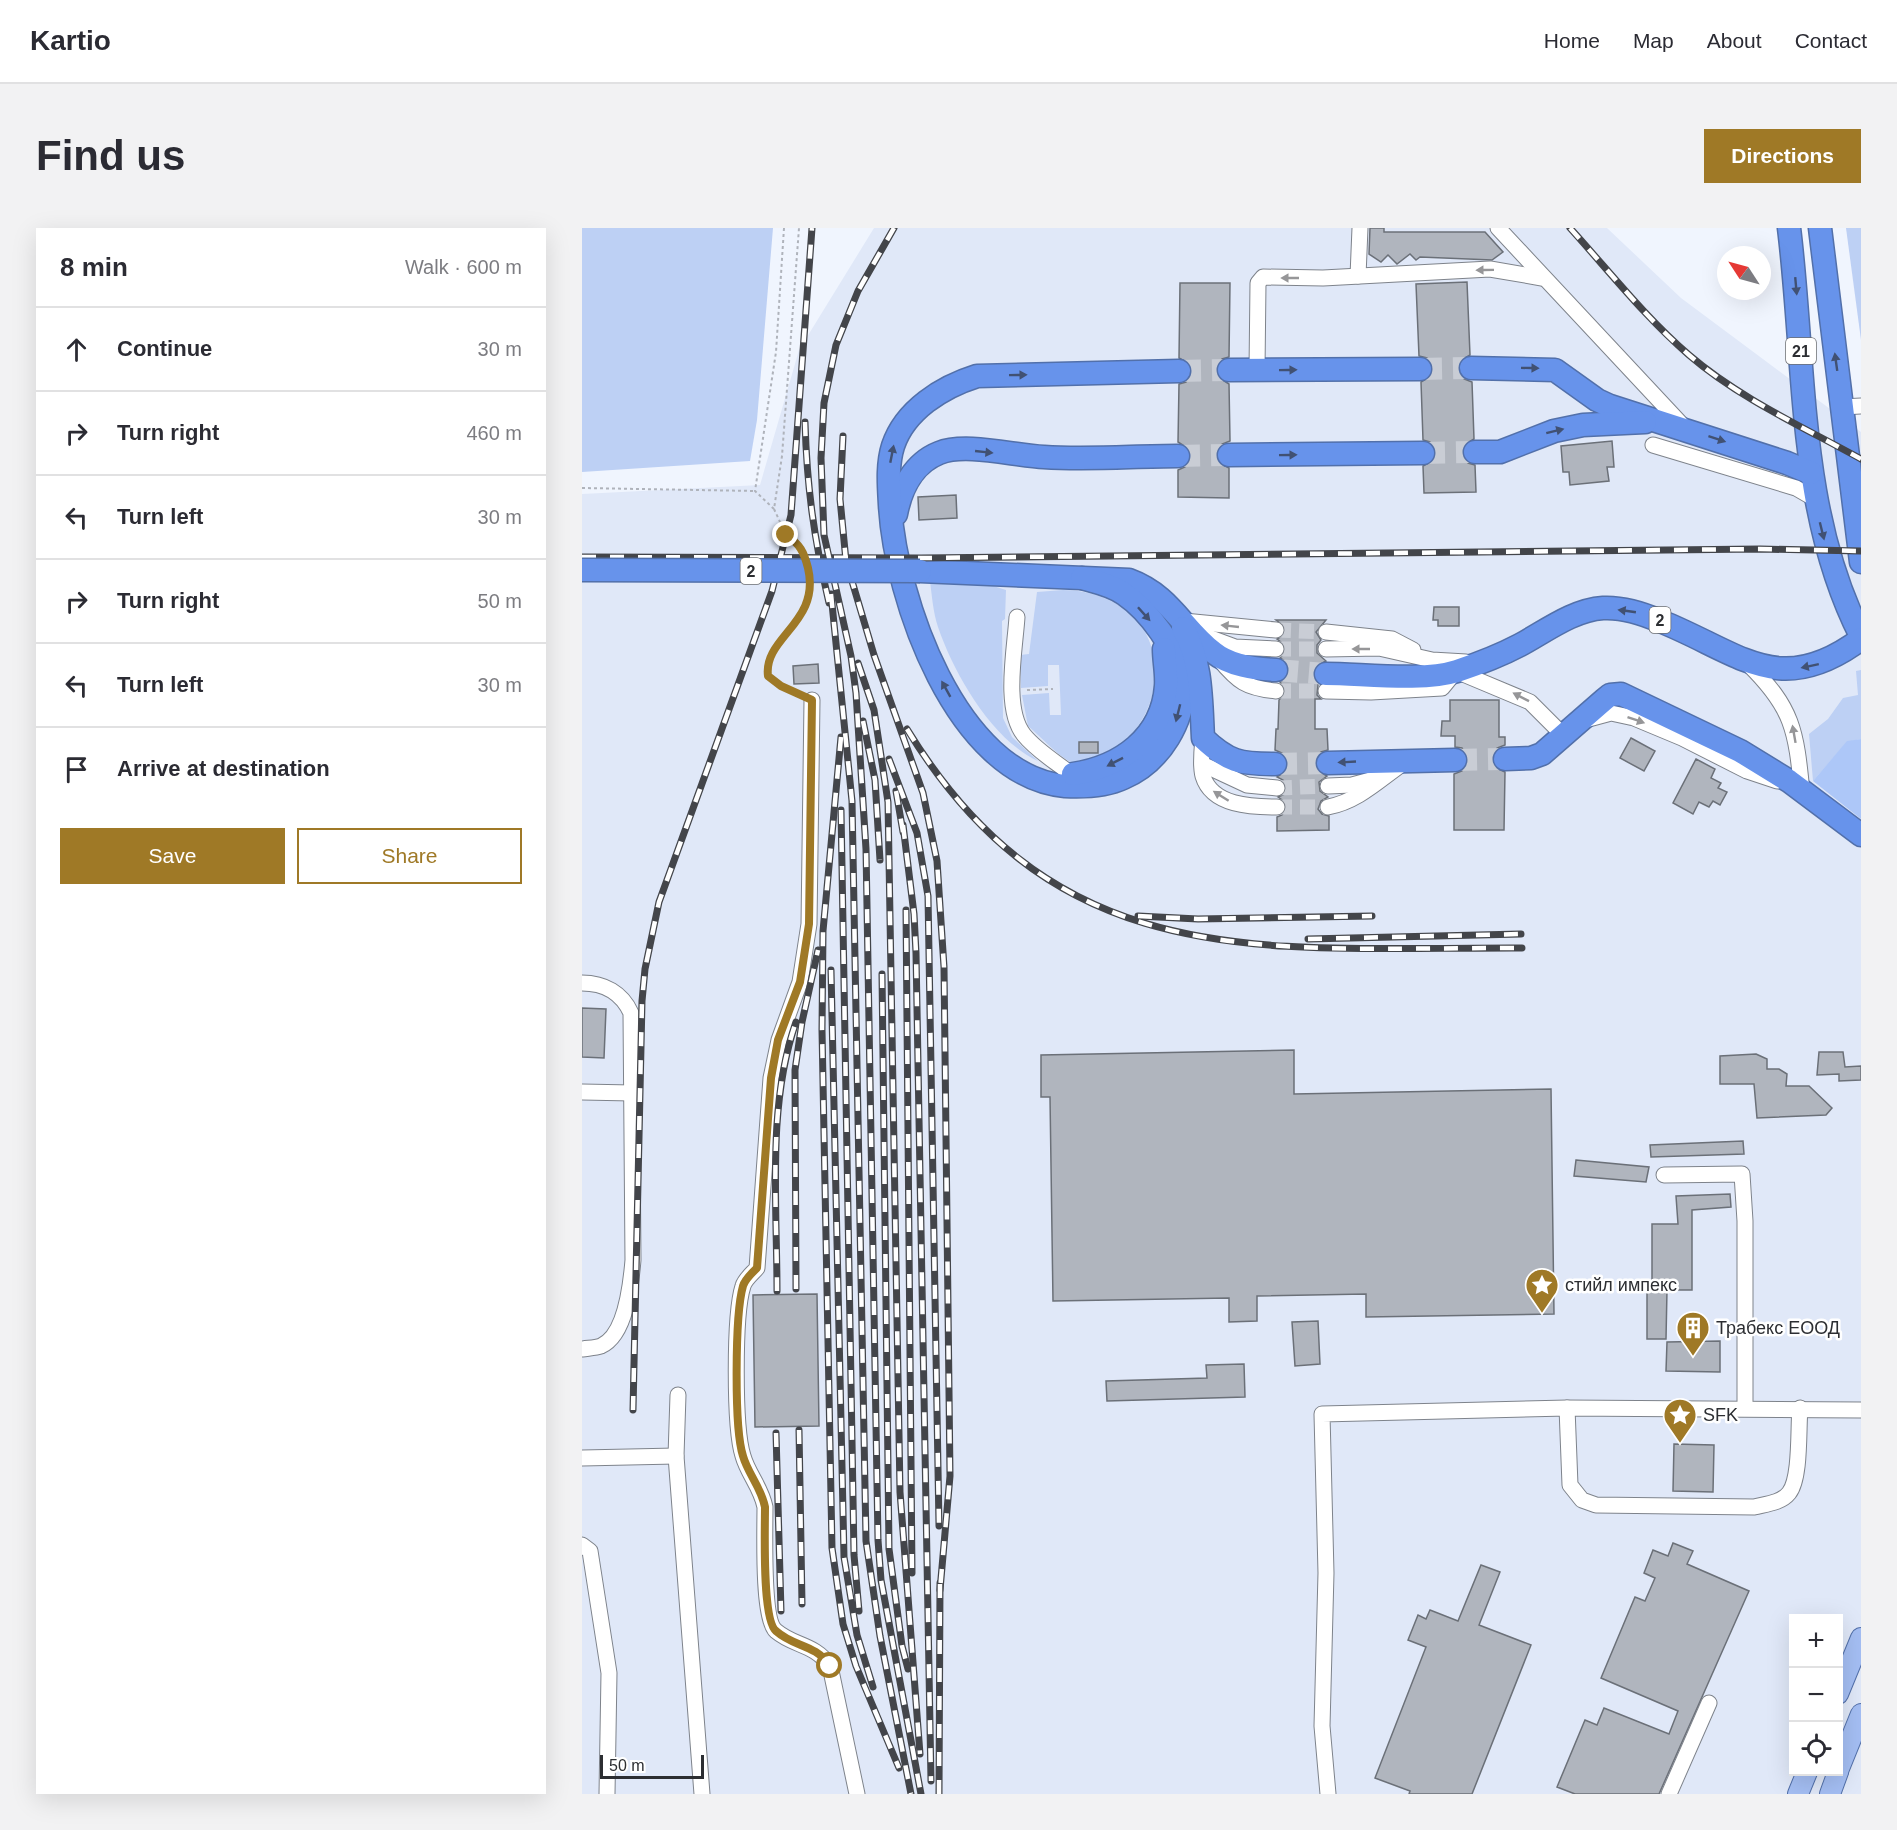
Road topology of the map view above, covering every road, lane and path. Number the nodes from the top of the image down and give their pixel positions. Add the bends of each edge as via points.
1 (784, 228) edge
2 (800, 228) edge
3 (1360, 228) edge
4 (1498, 228) edge
5 (1789, 228) edge
6 (1820, 228) edge
7 (1358, 276) junction
8 (1542, 278) junction
9 (1471, 368) tunnel mouth
10 (1420, 369) tunnel mouth
11 (1229, 370) tunnel mouth
12 (1257, 370) junction
13 (1179, 371) tunnel mouth
14 (1852, 406) edge
15 (1661, 421) junction
16 (1688, 430) junction
17 (1653, 446) dead end
18 (1475, 452) tunnel mouth
19 (1423, 453) tunnel mouth
20 (1229, 455) tunnel mouth
21 (1178, 456) tunnel mouth
22 (1811, 473) junction
23 (582, 488) edge
24 (755, 491) junction
25 (1815, 499) junction
26 (774, 509) junction
27 (891, 533) junction
28 (806, 557) dead end
29 (1861, 562) edge
30 (582, 570) edge
31 (1082, 578) junction
32 (812, 585) dead end
33 (1017, 617) dead end
34 (1183, 619) junction
35 (1276, 630) tunnel mouth
36 (1326, 632) tunnel mouth
37 (1861, 637) edge
38 (1163, 639) junction
39 (1326, 649) tunnel mouth
40 (1432, 660) junction
41 (1481, 661) junction
42 (1746, 661) junction
43 (1276, 670) joint
44 (1456, 671) junction
45 (1326, 682) tunnel mouth
46 (1053, 689) dead end
47 (1012, 690) junction
48 (812, 700) joint
49 (1572, 729) junction
50 (980, 736) junction
51 (1203, 738) junction
52 (1505, 759) tunnel mouth
53 (1455, 760) tunnel mouth
54 (1408, 761) junction
55 (1202, 764) junction
56 (1275, 764) tunnel mouth
57 (1071, 774) junction
58 (1328, 775) joint
59 (1381, 778) junction
60 (1795, 786) junction
61 (1277, 788) tunnel mouth
62 (1277, 807) tunnel mouth
63 (1328, 807) tunnel mouth
64 (1858, 837) edge
65 (582, 983) edge
66 (582, 1092) edge
67 (632, 1093) junction
68 (1664, 1175) dead end
69 (582, 1349) edge
70 (678, 1395) dead end
71 (1745, 1407) junction
72 (1567, 1408) junction
73 (1800, 1408) junction
74 (1861, 1410) edge
75 (676, 1456) junction
76 (582, 1458) edge
77 (582, 1545) edge
78 (1861, 1638) edge
79 (1843, 1684) edge
80 (1708, 1703) dead end
81 (1861, 1714) edge
82 (1843, 1759) edge
83 (1805, 1776) edge
84 (1836, 1776) edge
85 (607, 1794) edge
86 (702, 1794) edge
87 (857, 1794) edge
88 (1328, 1794) edge
89 (1669, 1794) edge
90 (1798, 1794) edge
91 (1830, 1794) edge

1 - 24 path via 776,352
2 - 26 path via 782,456
3 - 7 street
4 - 8 street
5 -> 22 highway, 21
14 -> 6 highway, 21
8 -> 7 street via 1490,269
7 -> 12 street via 1263,277 1258,283
8 - 16 street
9 -> 15 highway via 1555,370 1597,400
12 -> 10 highway
11 - 12 highway
27 -> 13 highway, 2 via 892,448 906,423 932,397 977,376
14 - 29 highway, 21
15 - 16 highway
18 -> 15 highway via 1500,452 1554,430 1583,425
16 -> 22 highway
17 - 25 street via 1796,488
20 -> 19 highway
27 -> 21 highway, 2 via 897,508 914,472 927,458 942,452 961,449 1045,457
22 - 25 highway, 2
23 - 24 path
24 - 26 path
25 -> 37 highway, 2 via 1834,576
26 - 28 path via 786,535 799,543
50 -> 27 highway, 2 via 954,704 923,644
30 - 31 highway, 2, bridge via 920,572
31 - 34 highway, 2 via 1129,580 1154,592
31 -> 38 highway, 2 via 1124,594 1148,616
32 - 48 path via 802,614 782,638 767,668 768,676 781,686
33 - 47 street
35 -> 34 street
34 - 43 street
34 - 43 highway, 2 via 1213,652 1236,664
34 - 51 highway, 2 via 1196,663
36 - 40 street via 1392,639
37 -> 42 highway, 2 via 1838,656 1807,668 1762,666
38 -> 50 highway, 2 via 1182,678 1179,713 1160,749 1125,778 1079,786 1039,780 1010,764
38 -> 57 highway, 2 via 1166,686 1162,705 1144,740 1127,756 1098,770
40 -> 39 street via 1379,648
40 - 41 street
42 -> 41 highway, 2 via 1643,613 1604,608 1578,614
41 - 44 highway, 2
60 -> 42 street via 1791,721 1770,684
44 - 45 highway, 2
49 -> 44 street via 1530,702
46 - 47 path
47 - 57 street via 1014,714 1023,734
48 - 87 street via 809,924 800,982 778,1040 771,1078 757,1268 744,1283 738,1315 739,1434 743,1458 762,1492 765,1507 768,1611 773,1629 786,1639 821,1653 830,1666
49 - 52 highway via 1542,754
49 - 60 highway via 1610,695 1621,694 1740,751
50 - 57 highway, 2 via 1023,763 1044,771
51 - 55 street
51 - 56 highway via 1221,756 1248,764
53 - 54 highway
54 -> 58 highway
54 - 59 street
55 - 61 street via 1247,785
62 -> 55 street via 1251,806 1218,795 1203,776
58 - 59 street via 1352,784
59 - 63 street via 1344,804
60 - 64 highway
65 - 67 street via 614,991 632,1013
66 - 67 street
67 - 69 street via 633,1260 629,1298 617,1328 602,1346
68 - 71 street via 1742,1174
70 - 75 street
71 - 72 street
71 - 73 street
72 - 73 street via 1570,1485 1582,1500 1596,1505 1754,1507 1779,1501 1789,1494 1795,1482
72 - 88 street via 1322,1414 1326,1573 1322,1726
73 - 74 street
75 - 76 street
75 - 86 street
77 - 85 street via 590,1551 609,1673
78 - 79 main road
80 - 89 street
81 - 82 main road
83 - 90 main road
84 - 91 main road

